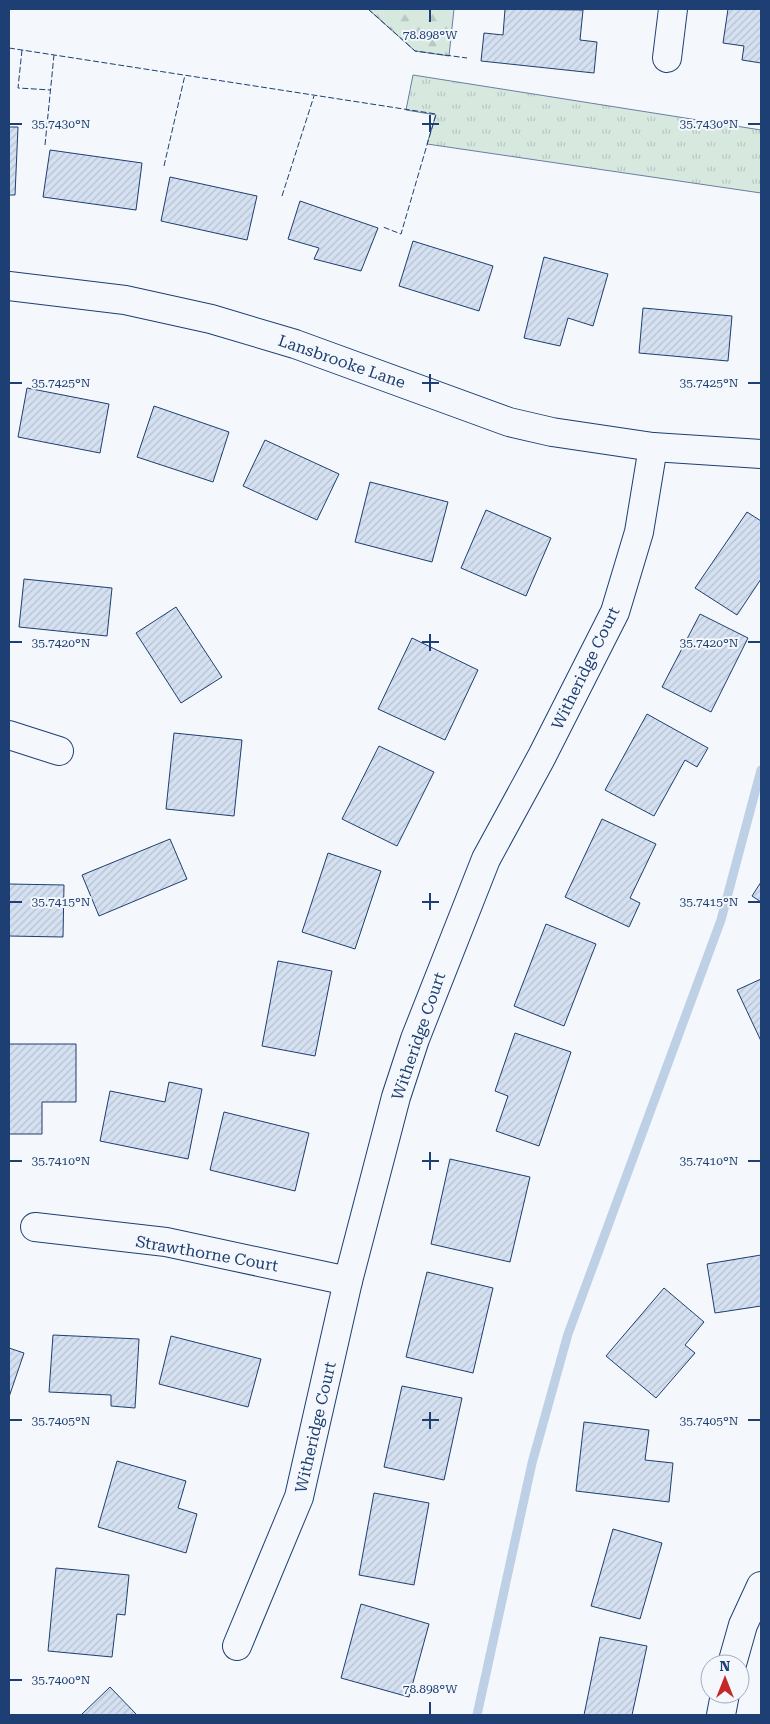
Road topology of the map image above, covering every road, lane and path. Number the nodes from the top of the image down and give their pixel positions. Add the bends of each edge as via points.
1 (673, 9) edge
2 (667, 58) dead end
3 (9, 286) edge
4 (653, 447) junction
5 (761, 454) edge
6 (9, 735) edge
7 (59, 751) dead end
8 (34, 1227) dead end
9 (348, 1281) junction
10 (761, 1586) edge
11 (237, 1646) dead end
12 (735, 1654) edge

1 - 2 street
3 - 4 street, Lansbrooke Lane via 125,300 211,319 304,347 509,422 603,441
4 - 5 street, Lansbrooke Lane
4 - 9 street, Witheridge Court via 639,532 615,612 486,859 415,1038 396,1097
6 - 7 street
8 - 9 street, Strawthorne Court via 166,1242
9 - 11 street, Witheridge Court via 299,1497
10 - 12 street via 743,1625

